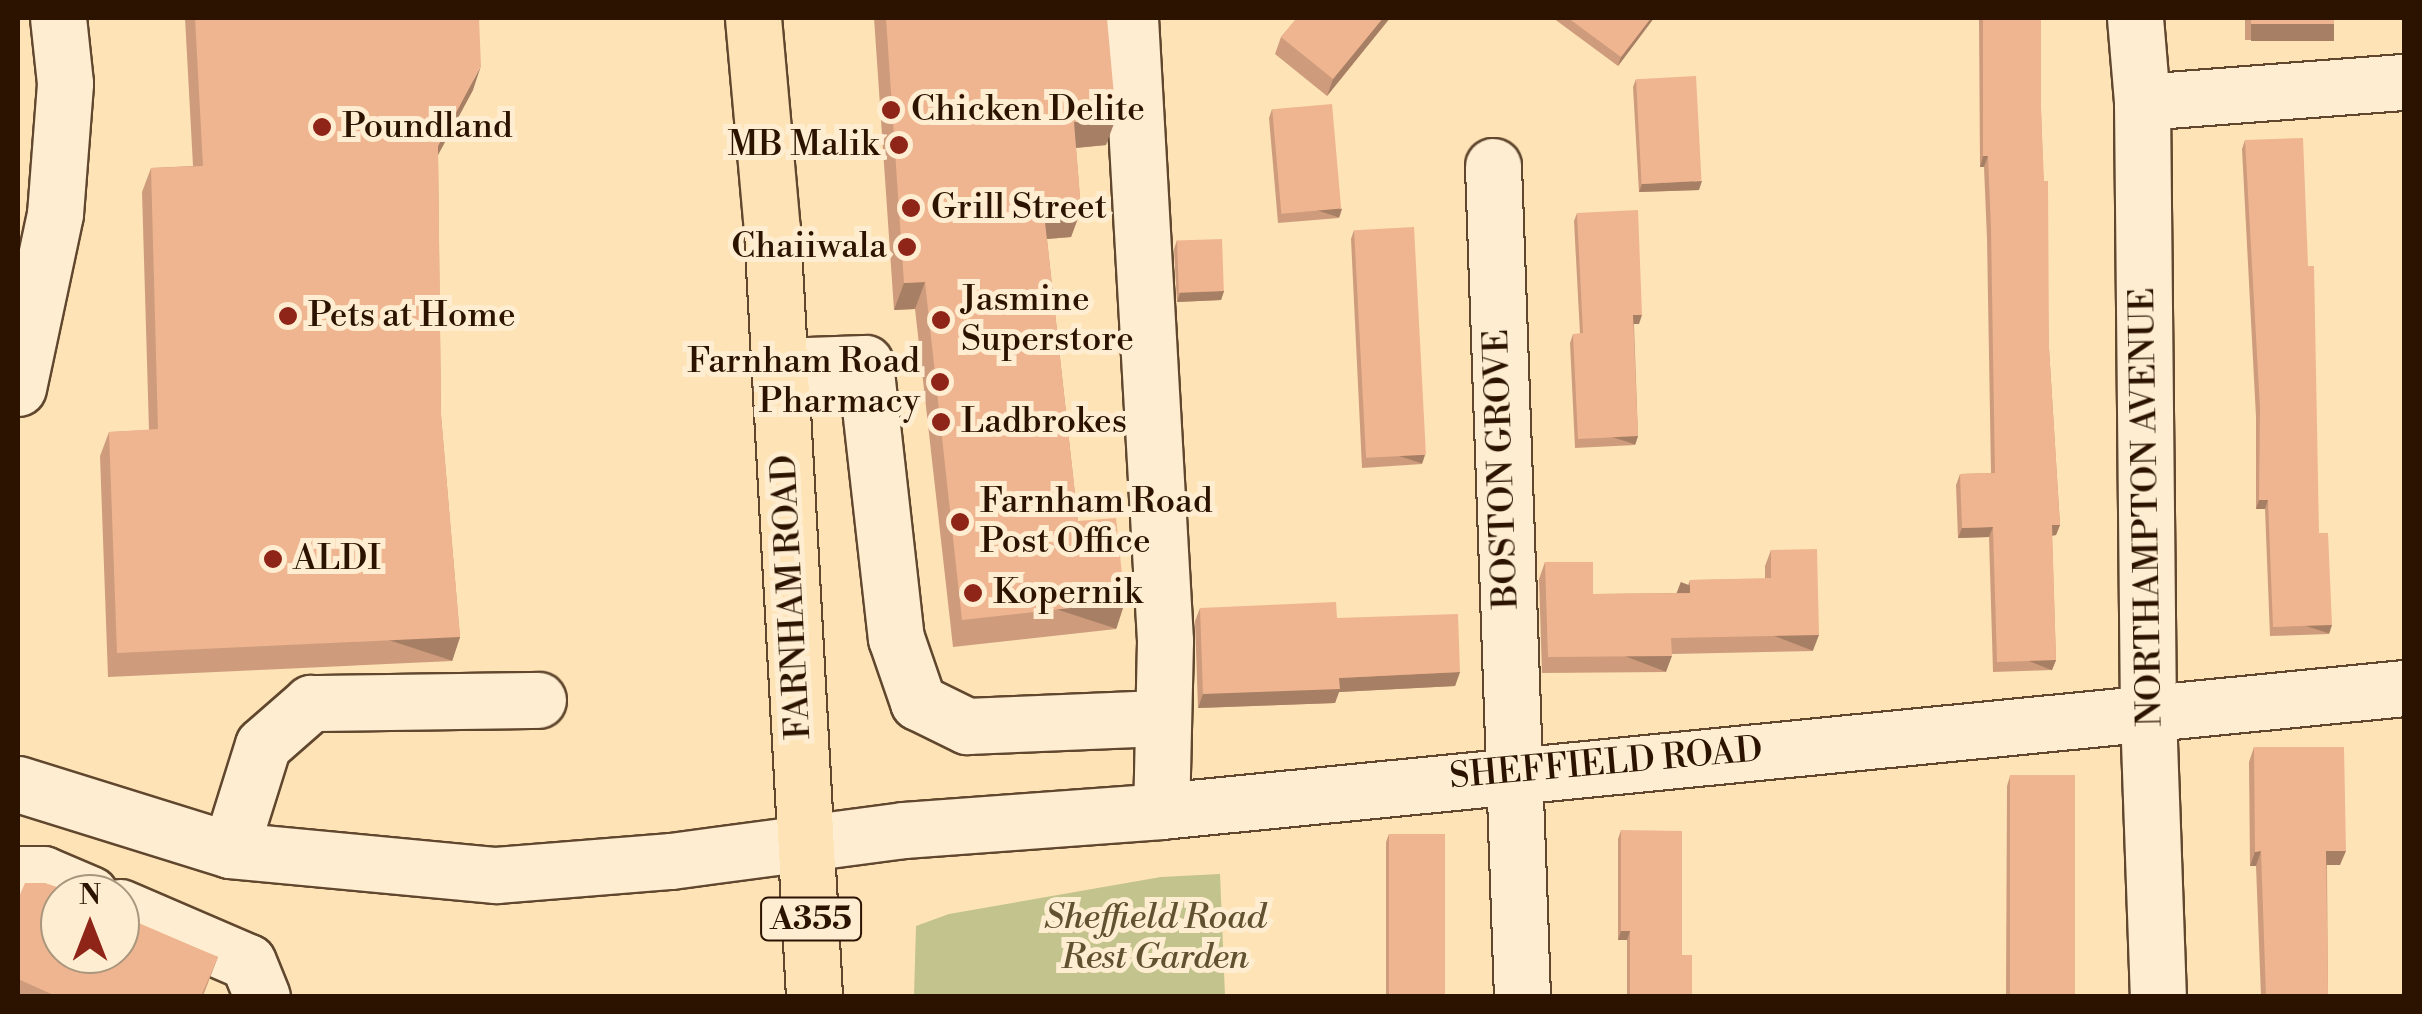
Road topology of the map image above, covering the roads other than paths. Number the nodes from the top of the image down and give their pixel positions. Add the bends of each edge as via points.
1 (58, 18) edge
2 (754, 18) edge
3 (1130, 18) edge
4 (2135, 18) edge
5 (2404, 82) edge
6 (2142, 102) junction
7 (1493, 166) dead end
8 (779, 366) junction
9 (18, 388) edge
10 (2404, 688) edge
11 (538, 700) dead end
12 (2148, 713) junction
13 (1160, 718) junction
14 (1512, 772) junction
15 (18, 784) edge
16 (1161, 810) junction
17 (807, 842) junction
18 (230, 850) junction
19 (140, 918) edge
20 (255, 979) edge
21 (814, 996) edge
22 (1522, 996) edge
23 (2158, 996) edge

1 - 9 street via 66,83 55,214
2 - 8 main road, FARNHAM ROAD / A355
3 - 13 street via 1165,641
4 - 6 street, NORTHAMPTON AVENUE
5 - 6 street
6 - 12 street, NORTHAMPTON AVENUE
7 - 14 street, BOSTON GROVE
8 - 13 street via 865,362 896,638 918,702 967,726
8 - 17 main road, FARNHAM ROAD / A355
10 - 12 street, SHEFFIELD ROAD
11 - 18 street via 311,703 263,744
12 - 14 street, SHEFFIELD ROAD
12 - 23 street, NORTHAMPTON AVENUE
13 - 16 street
14 - 16 street, SHEFFIELD ROAD
14 - 22 street, BOSTON GROVE
15 - 18 street, SHEFFIELD ROAD
16 - 17 street, SHEFFIELD ROAD
17 - 18 street, SHEFFIELD ROAD via 496,875
17 - 21 main road, FARNHAM ROAD / A355
19 - 20 street

